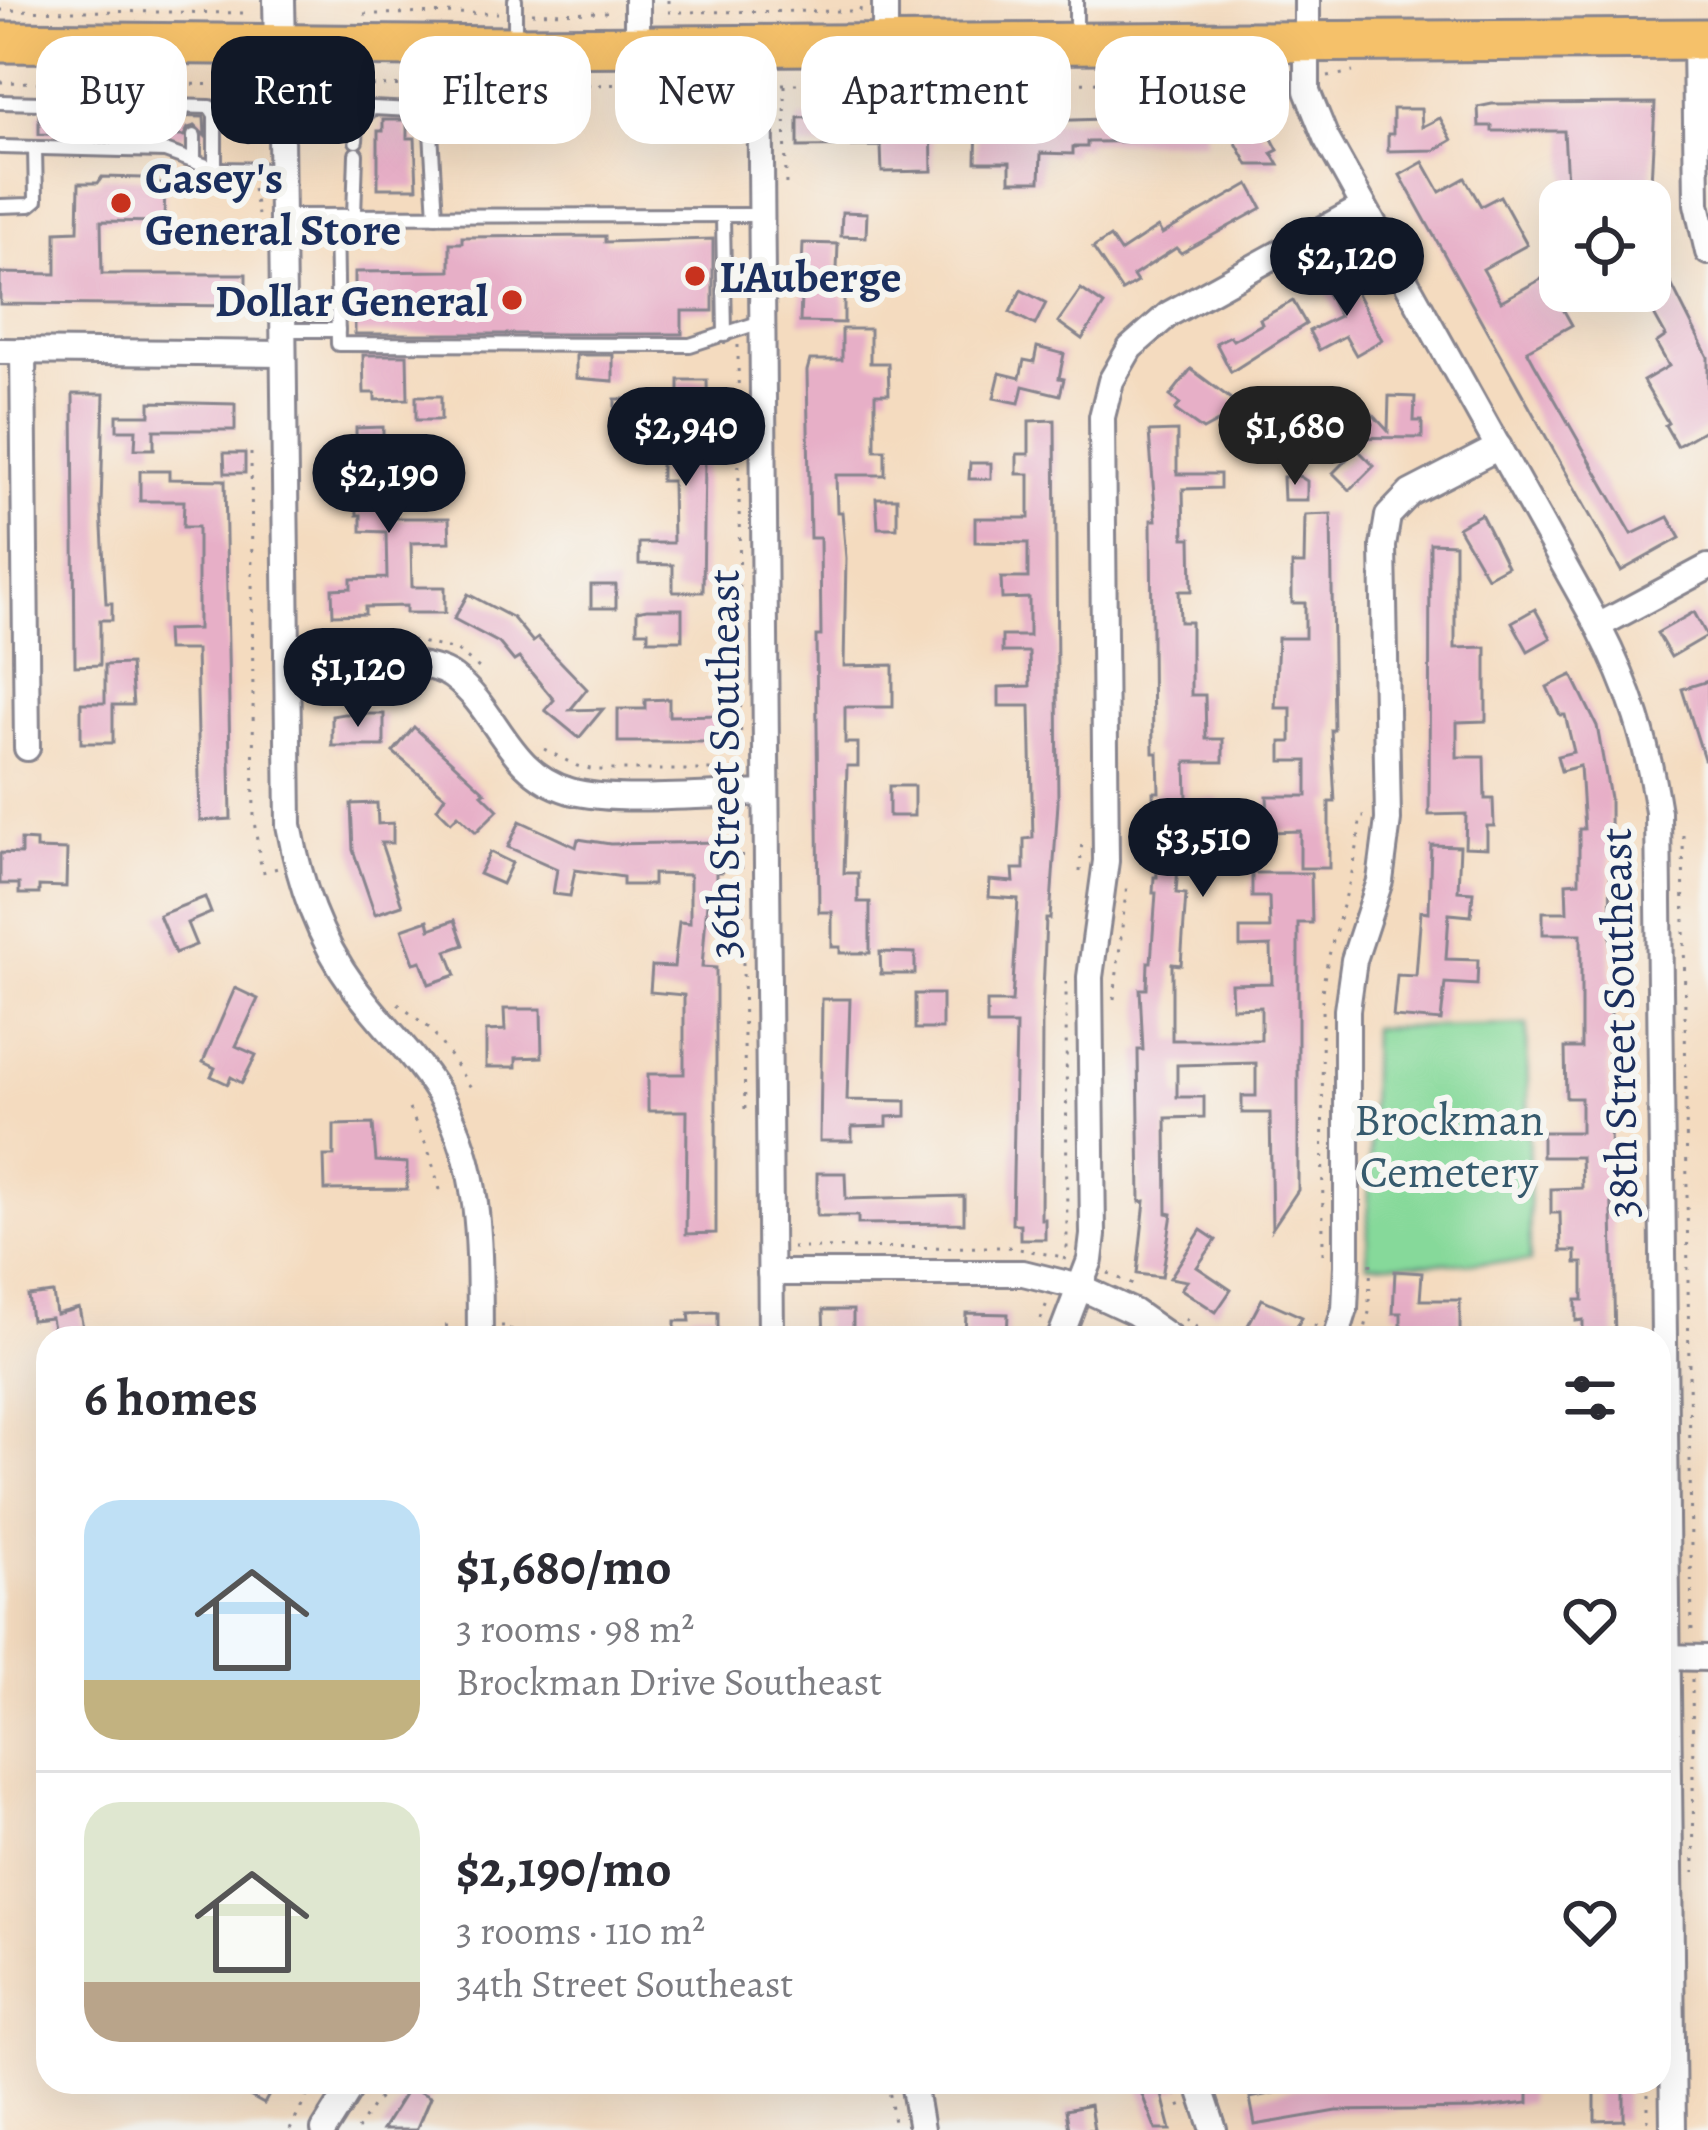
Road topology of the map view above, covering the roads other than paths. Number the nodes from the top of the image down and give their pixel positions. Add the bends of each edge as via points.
1 (280, 0) edge
2 (885, 0) edge
3 (1076, 0) edge
4 (1307, 0) edge
5 (515, 20) edge
6 (638, 20) edge
7 (280, 36) edge
8 (375, 36) edge
9 (716, 36) edge
10 (885, 36) edge
11 (1701, 39) edge
12 (0, 42) edge
13 (1071, 43) edge
14 (1076, 43) junction
15 (1307, 44) junction
16 (211, 46) edge
17 (0, 102) edge
18 (144, 144) edge
19 (171, 144) edge
20 (184, 144) edge
21 (281, 144) edge
22 (760, 144) edge
23 (0, 147) edge
24 (35, 148) junction
25 (144, 151) junction
26 (180, 154) junction
27 (215, 169) junction
28 (281, 170) junction
29 (0, 206) edge
30 (1363, 207) junction
31 (760, 215) junction
32 (723, 216) junction
33 (282, 217) junction
34 (336, 217) junction
35 (354, 217) junction
36 (436, 217) junction
37 (1708, 252) edge
38 (761, 322) junction
39 (338, 330) junction
40 (725, 335) junction
41 (283, 342) junction
42 (11, 351) edge
43 (1499, 447) junction
44 (1708, 568) edge
45 (1598, 626) junction
46 (289, 664) junction
47 (27, 748) dead end
48 (765, 794) junction
49 (770, 1273) junction
50 (1080, 1287) junction
51 (480, 1326) edge
52 (771, 1326) edge
53 (1052, 1326) edge
54 (1154, 1326) edge
55 (1340, 1326) edge
56 (1662, 1326) edge
57 (1671, 2025) edge
58 (347, 2094) edge
59 (915, 2094) edge
60 (1202, 2094) edge
61 (325, 2130) edge
62 (921, 2130) edge
63 (1214, 2130) edge
64 (1673, 2130) edge

1 - 7 street
2 - 10 street
3 - 14 lane
4 - 15 street, 38th Street Southeast
5 - 6 main road
5 - 8 main road
6 - 9 main road
11 - 15 main road
11 - 37 street via 1696,204
12 - 16 main road
13 - 14 main road
14 - 15 main road
15 - 30 street, 38th Street Southeast via 1307,91
17 - 27 lane via 210,107
18 - 25 lane
19 - 26 lane
20 - 26 lane
21 - 28 street
22 - 31 street, 36th Street Southeast
23 - 24 lane
24 - 25 lane via 108,142
24 - 29 lane via 36,200
25 - 26 lane
26 - 27 lane
27 - 28 lane
28 - 33 street
30 - 43 street, 38th Street Southeast
30 - 50 street via 1168,314 1130,348 1102,417 1106,861 1090,977 1093,1235
31 - 32 lane
31 - 38 street, 36th Street Southeast
32 - 36 lane
32 - 40 lane
33 - 34 lane
33 - 41 street
34 - 35 lane
34 - 39 lane
35 - 36 lane
35 - 36 lane via 358,124 372,109 412,110 431,132
38 - 40 lane
38 - 48 street, 36th Street Southeast
39 - 40 lane via 338,344 690,345
39 - 41 lane
41 - 42 street
41 - 46 street
42 - 47 street
43 - 45 street, 38th Street Southeast
43 - 55 street via 1410,493 1388,516 1388,820 1347,1010
44 - 45 street
45 - 56 street, 38th Street Southeast via 1629,686 1658,812
46 - 48 street via 419,664 451,675 507,748 570,791
46 - 51 street via 290,825 301,884 354,988 408,1047 446,1106 469,1165
48 - 49 street, 36th Street Southeast
49 - 50 street via 1023,1273
49 - 52 street, 36th Street Southeast
50 - 53 street
50 - 54 street
57 - 64 street, 38th Street Southeast
58 - 61 street
59 - 62 street
60 - 63 street

